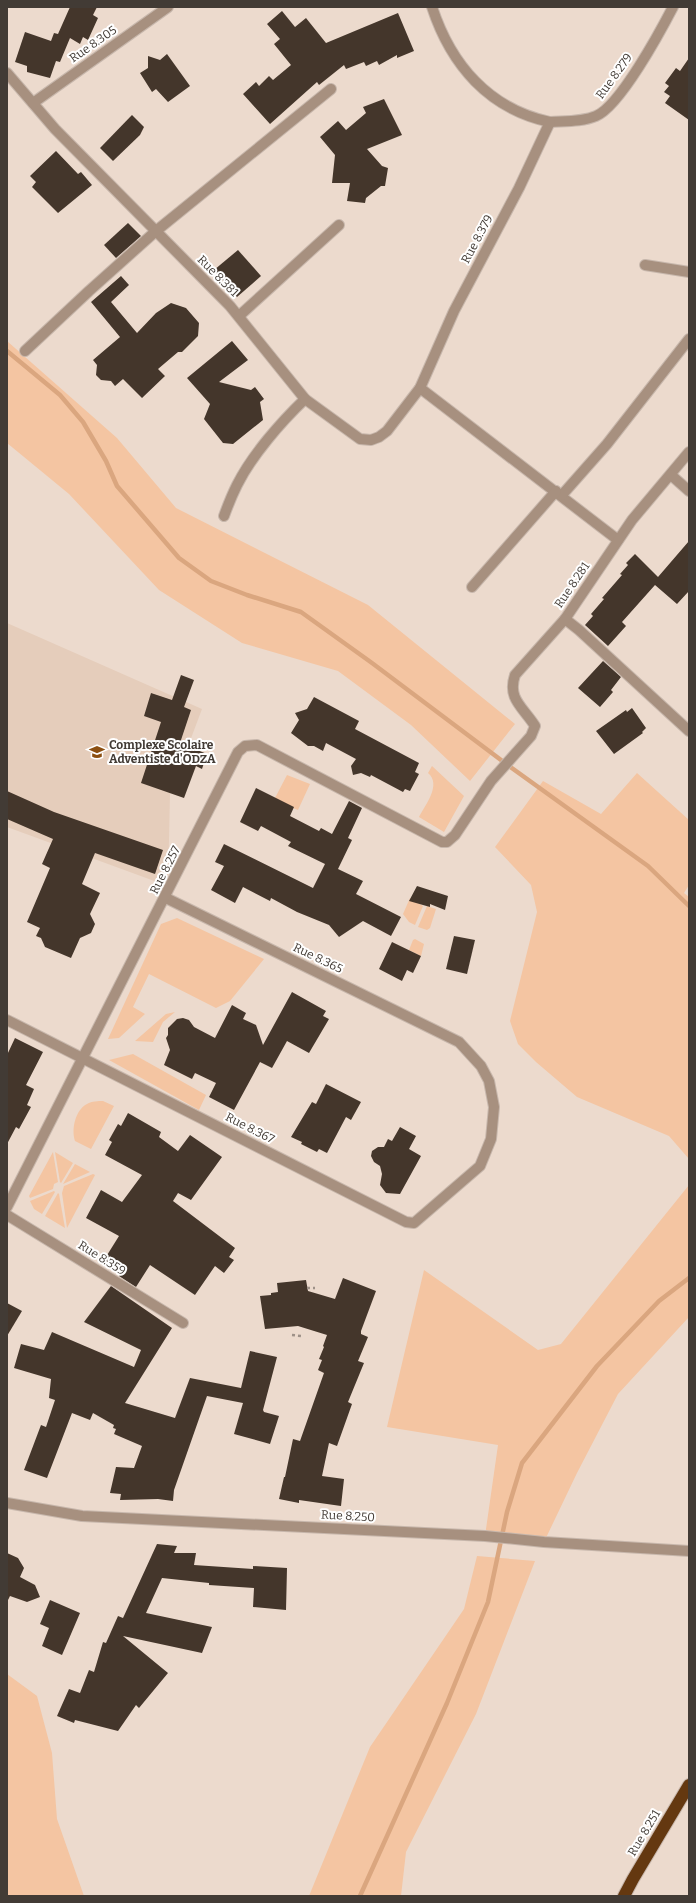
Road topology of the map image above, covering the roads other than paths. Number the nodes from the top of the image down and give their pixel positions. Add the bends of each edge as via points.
1 (168, 7) edge
2 (432, 7) edge
3 (673, 7) edge
4 (7, 73) edge
5 (331, 89) dead end
6 (33, 103) junction
7 (550, 122) junction
8 (339, 226) dead end
9 (156, 231) junction
10 (645, 265) dead end
11 (689, 272) edge
12 (240, 316) junction
13 (689, 339) edge
14 (25, 351) dead end
15 (420, 388) junction
16 (305, 399) junction
17 (689, 452) edge
18 (671, 475) junction
19 (689, 491) edge
20 (559, 493) junction
21 (224, 516) dead end
22 (618, 540) junction
23 (472, 587) dead end
24 (565, 619) junction
25 (689, 732) edge
26 (166, 898) junction
27 (7, 1020) edge
28 (82, 1057) junction
29 (7, 1207) edge
30 (7, 1214) edge
31 (406, 1222) joint
32 (183, 1323) dead end
33 (7, 1503) edge
34 (689, 1551) edge
35 (689, 1785) edge
36 (624, 1896) edge

1 - 6 street, Rue 8.305
2 - 7 street via 464,70 481,88 520,114
3 - 7 street, Rue 8.279 via 658,36 607,109 595,116 582,119
4 - 6 street, Rue 8.381
5 - 9 street
6 - 9 street, Rue 8.381 via 55,130
7 - 15 street, Rue 8.379 via 519,188 454,311
8 - 12 street
9 - 12 street, Rue 8.381
9 - 14 street
10 - 11 street
12 - 16 street, Rue 8.381 via 263,349
13 - 20 street via 607,444
15 - 16 street, Rue 8.379 via 387,431 372,440 360,439
15 - 20 street
16 - 21 street via 285,419 247,469
17 - 18 street, Rue 8.281
18 - 19 street
18 - 22 street, Rue 8.281
20 - 22 street
20 - 23 street
22 - 24 street, Rue 8.281
24 - 25 street, Rue 8.281
24 - 26 street, Rue 8.257 via 515,675 511,686 515,699 535,726 530,736 491,782 455,835 447,842 442,842 257,745 245,746 238,752 227,773
26 - 28 street, Rue 8.257
26 - 31 street, Rue 8.365 via 459,1042 481,1066 489,1081 494,1107 491,1139 480,1166 414,1223
27 - 28 street, Rue 8.367
28 - 29 street, Rue 8.257
28 - 31 street, Rue 8.367
30 - 32 street, Rue 8.359
33 - 34 street, Rue 8.250 via 82,1516 485,1536
35 - 36 highway, Rue 8.251

